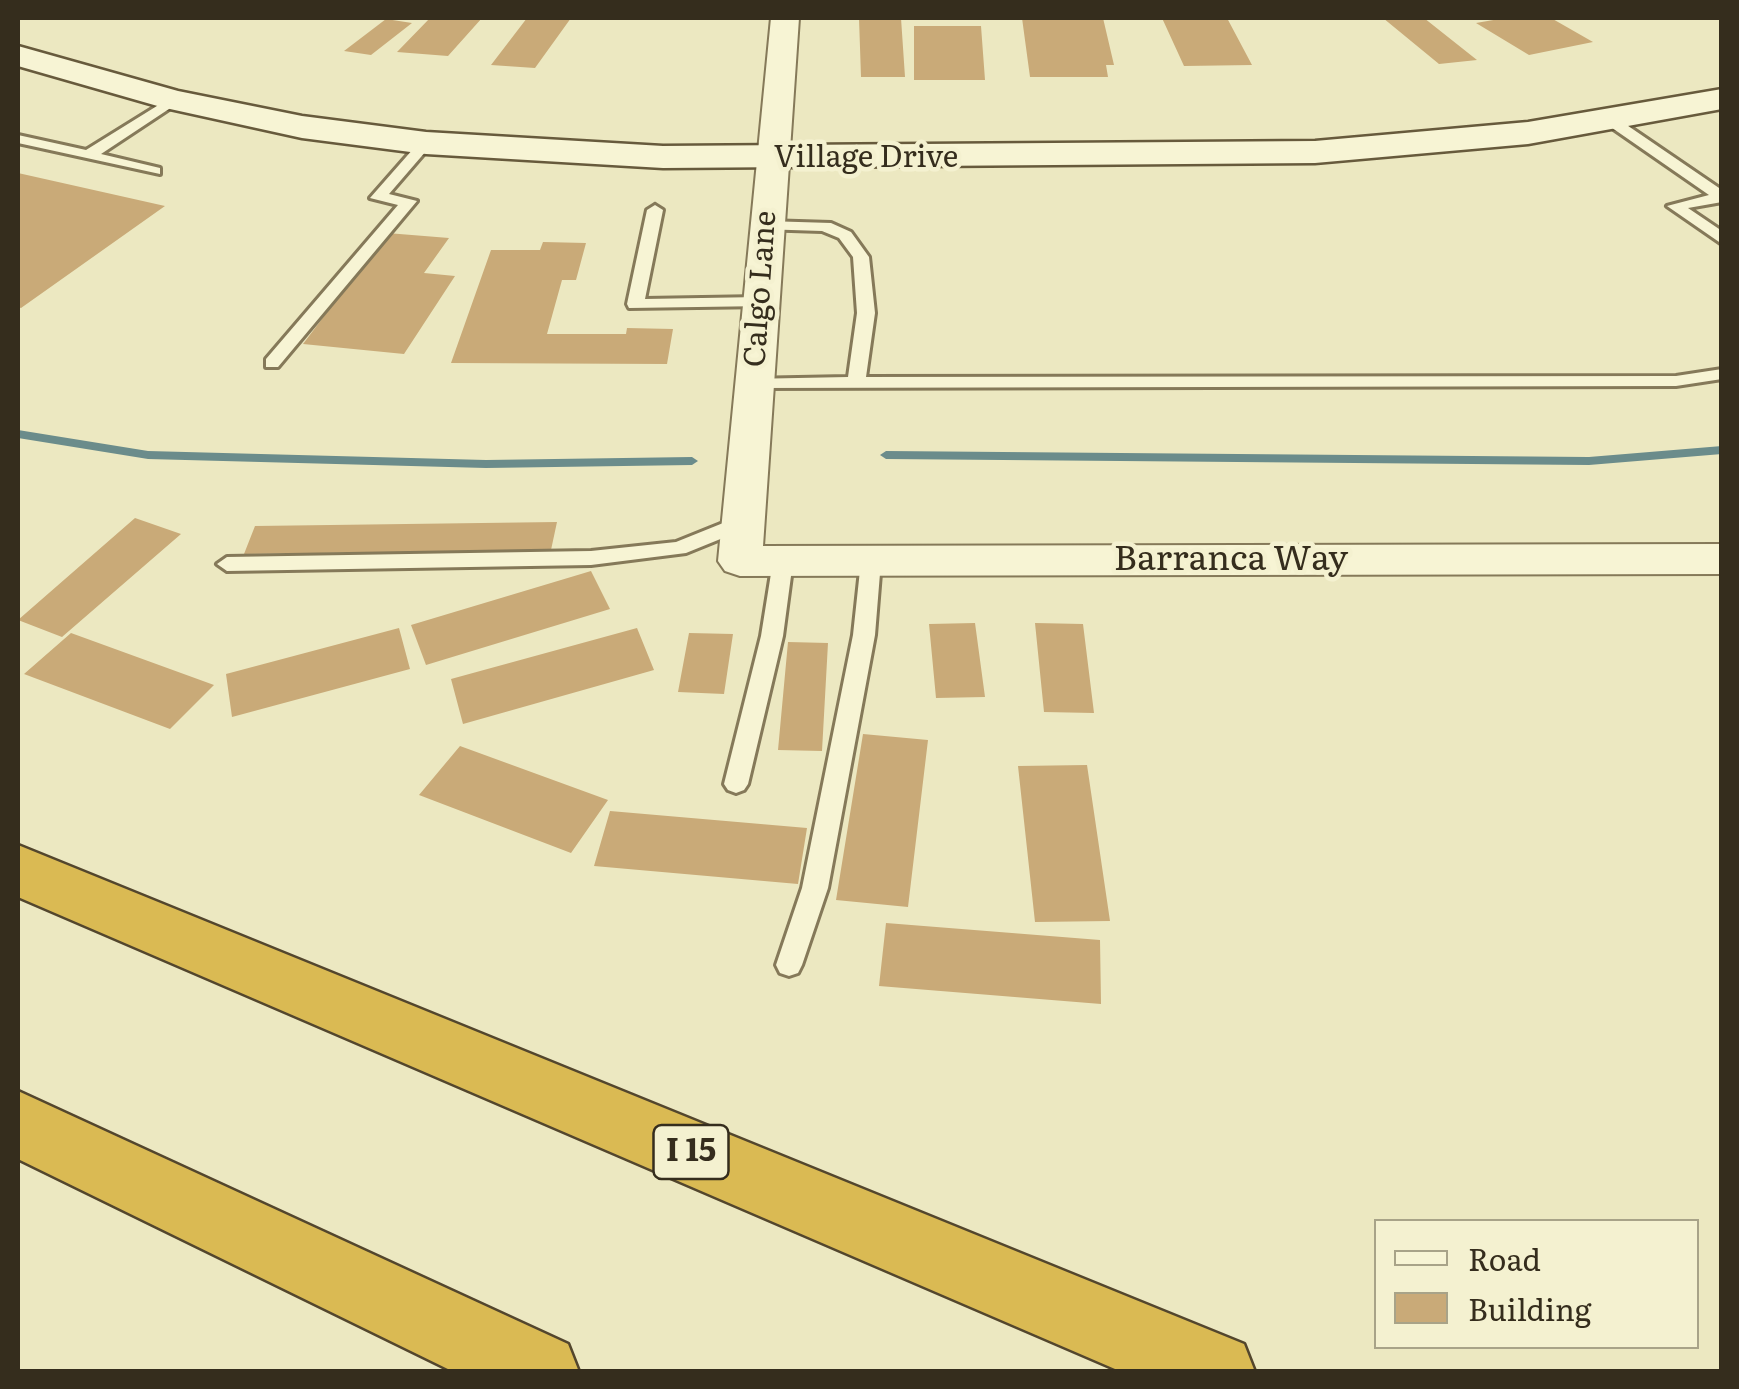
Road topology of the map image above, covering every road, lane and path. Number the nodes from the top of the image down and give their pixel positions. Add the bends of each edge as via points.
1 (785, 18) edge
2 (18, 56) edge
3 (1722, 99) edge
4 (173, 100) junction
5 (1610, 120) junction
6 (18, 138) edge
7 (426, 143) junction
8 (88, 155) junction
9 (772, 158) junction
10 (154, 172) dead end
11 (655, 210) dead end
12 (766, 226) junction
13 (1722, 240) edge
14 (760, 302) junction
15 (272, 363) dead end
16 (1722, 374) edge
17 (754, 383) junction
18 (856, 385) junction
19 (755, 548) junction
20 (1722, 559) edge
21 (871, 561) junction
22 (227, 564) dead end
23 (736, 784) dead end
24 (18, 860) edge
25 (18, 870) edge
26 (166, 933) junction
27 (790, 965) dead end
28 (18, 1124) edge
29 (540, 1372) edge
30 (1216, 1372) edge

1 - 9 street, Calgo Lane
2 - 4 main road, Village Drive
3 - 5 main road, Village Drive
4 - 7 main road, Village Drive via 302,127
4 - 8 lane
5 - 9 main road, Village Drive via 1316,152
5 - 13 lane via 1722,197 1675,206
6 - 8 lane
7 - 9 main road, Village Drive
7 - 15 lane via 378,198 409,201
8 - 10 lane
9 - 12 street, Calgo Lane
11 - 14 lane via 635,304
12 - 14 street, Calgo Lane
12 - 18 lane via 825,226 845,234 861,258 866,314
14 - 17 street, Calgo Lane
16 - 18 lane via 1676,381
17 - 18 lane
17 - 19 street, Calgo Lane
19 - 21 street, Barranca Way
19 - 22 lane via 591,558
19 - 23 lane via 772,636
20 - 21 street, Barranca Way
21 - 27 lane via 864,635 815,888
24 - 26 highway
25 - 26 highway, I 15
26 - 30 highway, I 15
28 - 29 highway

